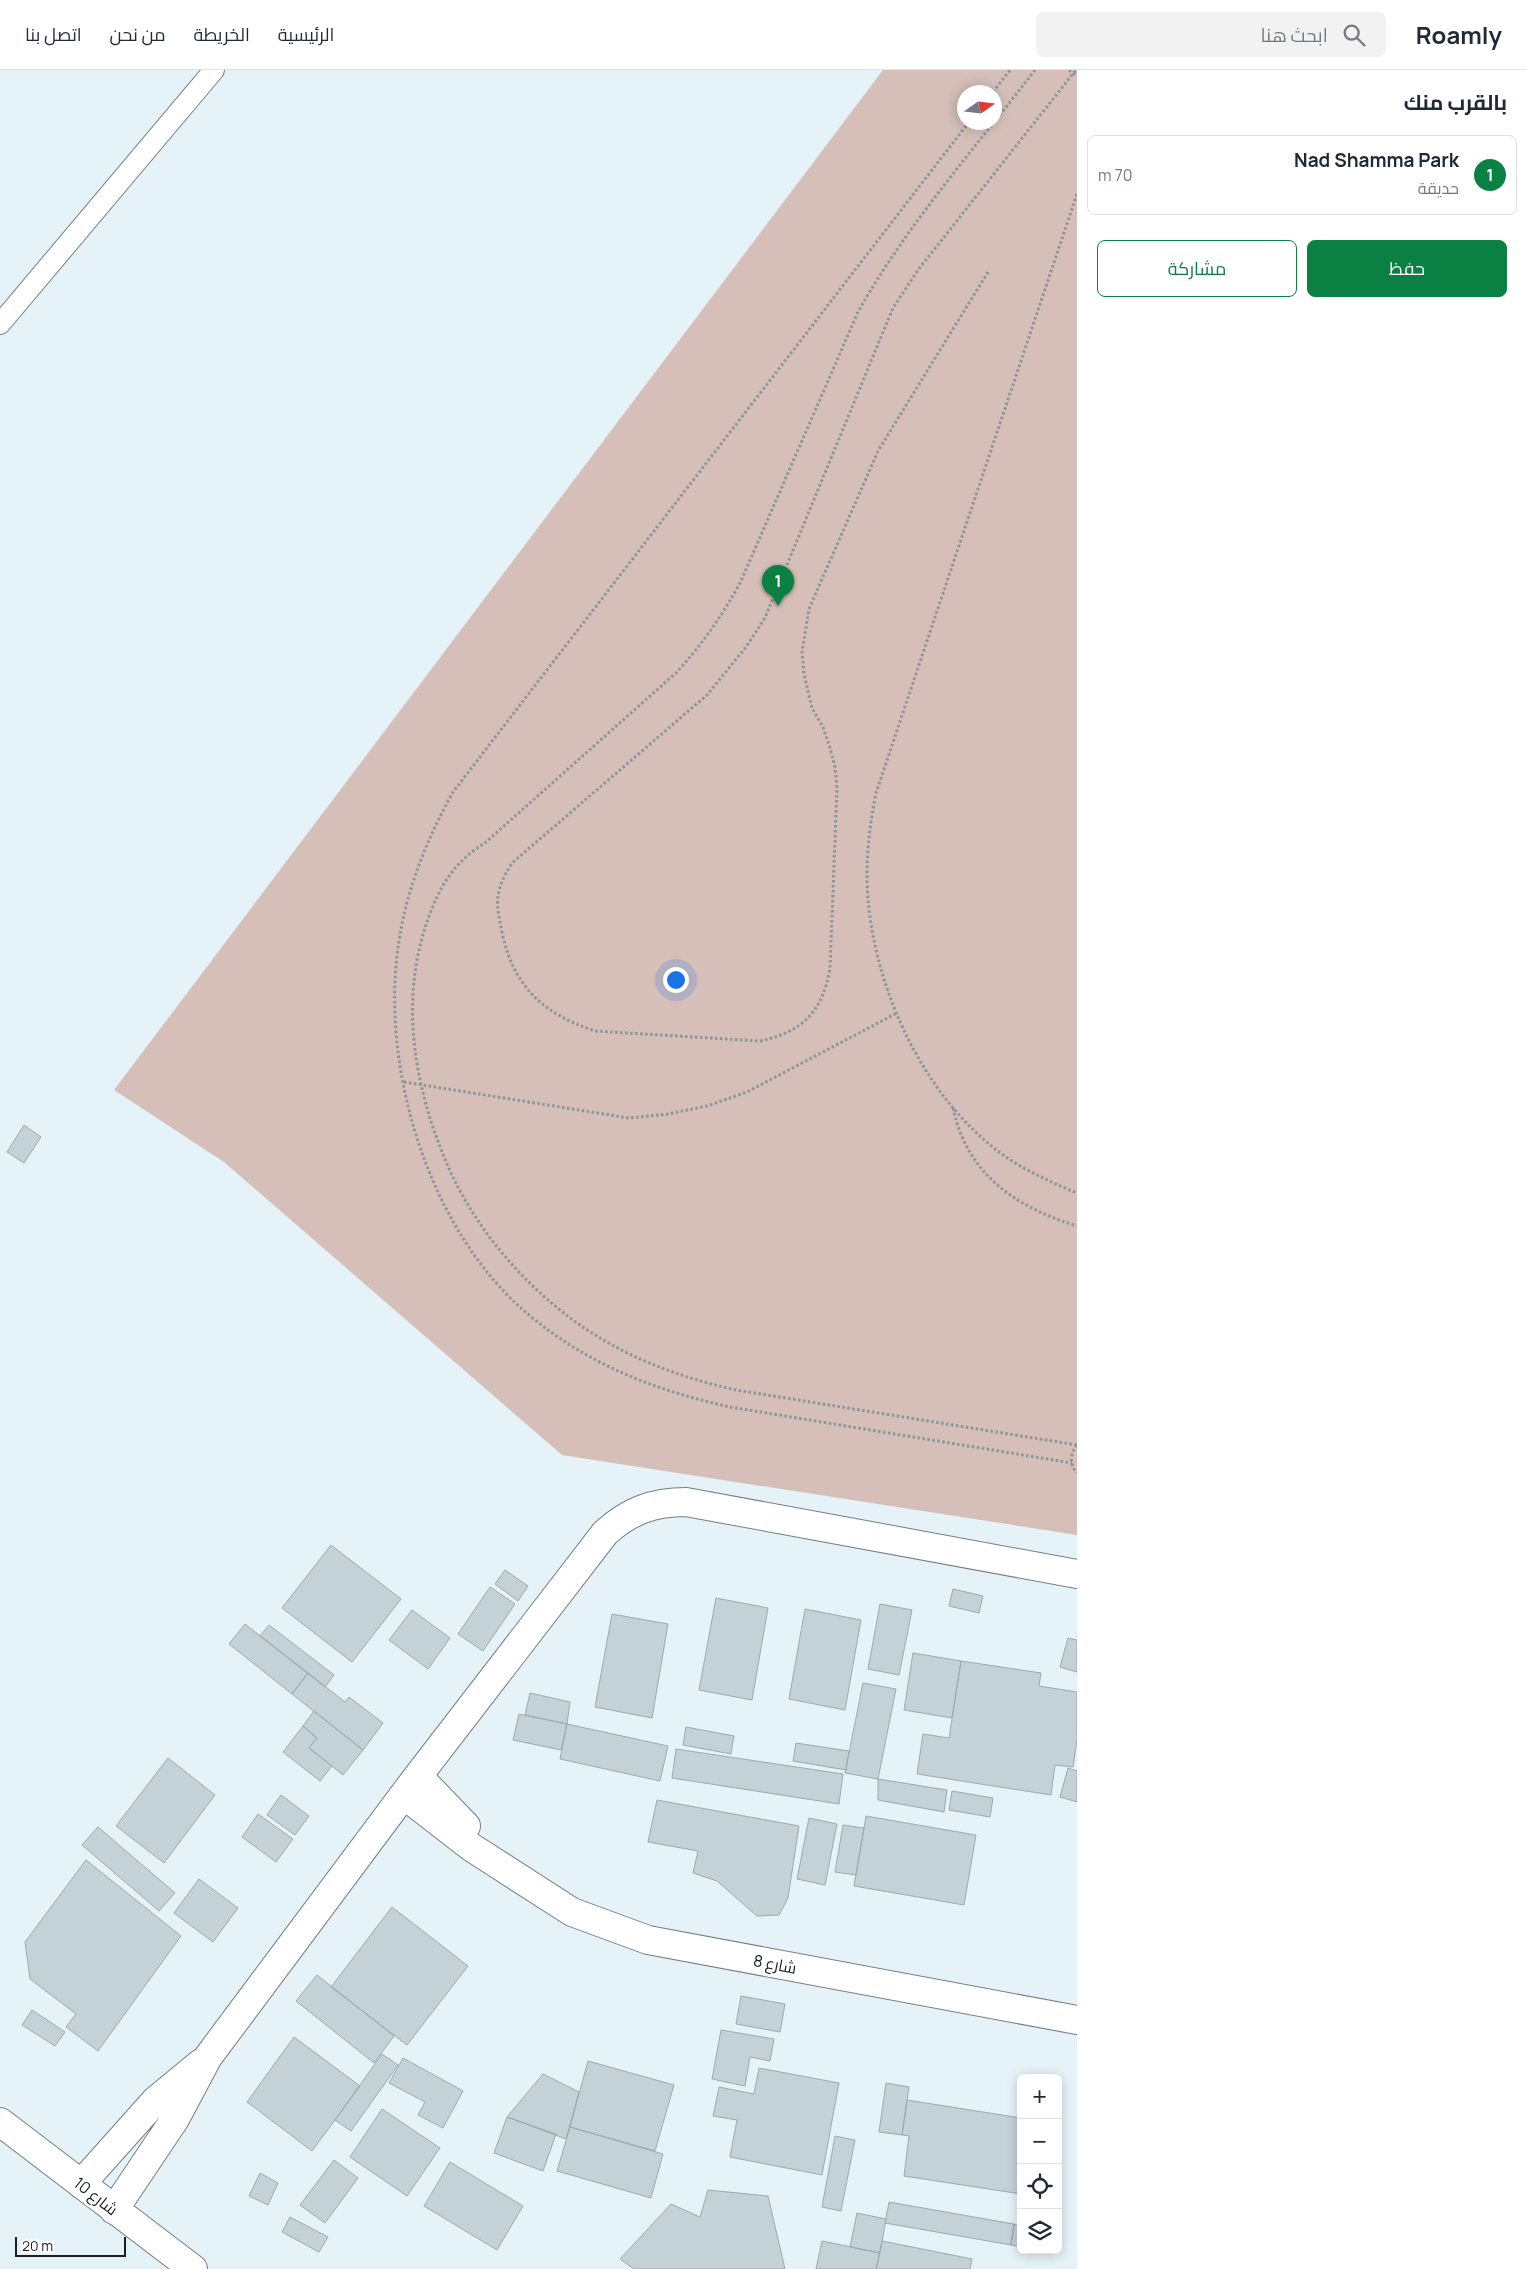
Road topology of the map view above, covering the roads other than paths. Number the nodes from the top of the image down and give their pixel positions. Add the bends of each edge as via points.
1 (214, 70) edge
2 (0, 324) edge
3 (1077, 1574) edge
4 (411, 1785) junction
5 (1077, 2020) edge
6 (208, 2057) junction
7 (0, 2122) edge
8 (81, 2184) junction
9 (114, 2210) junction
10 (193, 2269) edge

1 - 2 lane
3 - 4 street via 686,1502 655,1504 628,1515 605,1533
4 - 5 street, شارع 8 via 471,1847 572,1912 648,1940
4 - 6 street
6 - 8 street via 156,2100
6 - 9 street via 175,2119
7 - 8 street, شارع 10
8 - 9 street, شارع 10
9 - 10 street, شارع 10

